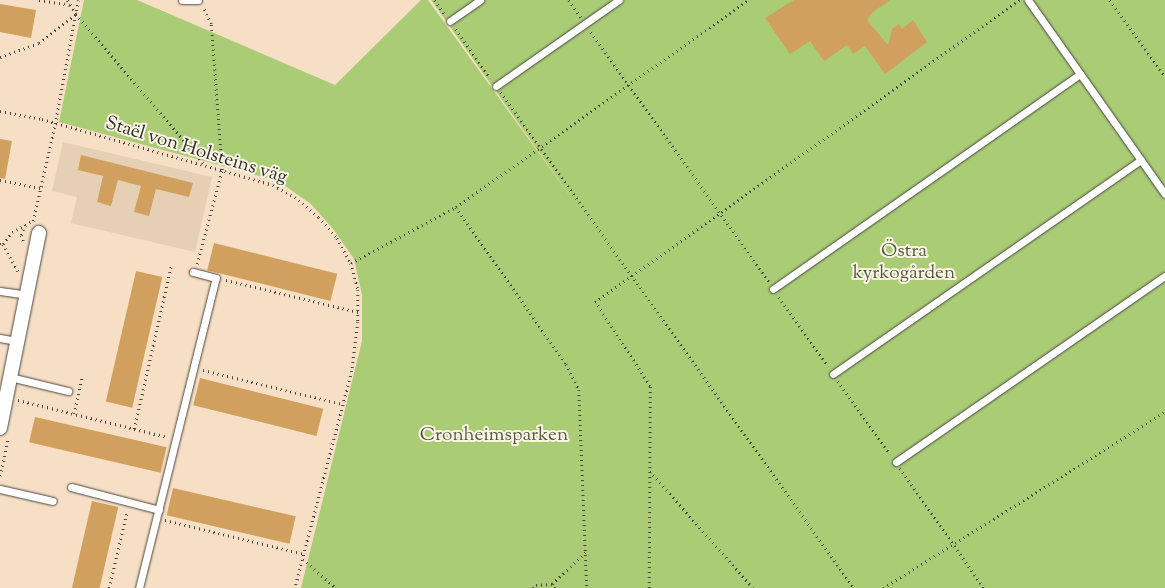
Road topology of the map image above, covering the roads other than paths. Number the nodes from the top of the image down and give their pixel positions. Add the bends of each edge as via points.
1 (182, 0) edge
2 (199, 0) edge
3 (480, 0) edge
4 (619, 0) edge
5 (1028, 0) edge
6 (450, 21) road end
7 (1080, 74) junction
8 (496, 86) road end
9 (1141, 160) junction
10 (1165, 194) edge
11 (39, 233) road end
12 (193, 272) road end
13 (1165, 276) edge
14 (774, 289) road end
15 (0, 291) edge
16 (27, 296) junction
17 (0, 338) edge
18 (18, 341) junction
19 (834, 374) road end
20 (10, 377) junction
21 (68, 391) dead end
22 (0, 428) edge
23 (896, 462) road end
24 (71, 488) dead end
25 (0, 489) edge
26 (54, 501) dead end
27 (159, 510) junction
28 (139, 588) edge

1 - 2 lane
3 - 6 lane
4 - 8 lane
5 - 7 lane
7 - 9 lane
7 - 14 lane
9 - 10 lane
9 - 19 lane
11 - 16 street
12 - 27 lane via 216,278
13 - 23 lane
15 - 16 lane
16 - 18 street
17 - 18 lane
18 - 20 street
20 - 21 lane
20 - 22 street
24 - 27 lane
25 - 26 lane
27 - 28 lane

